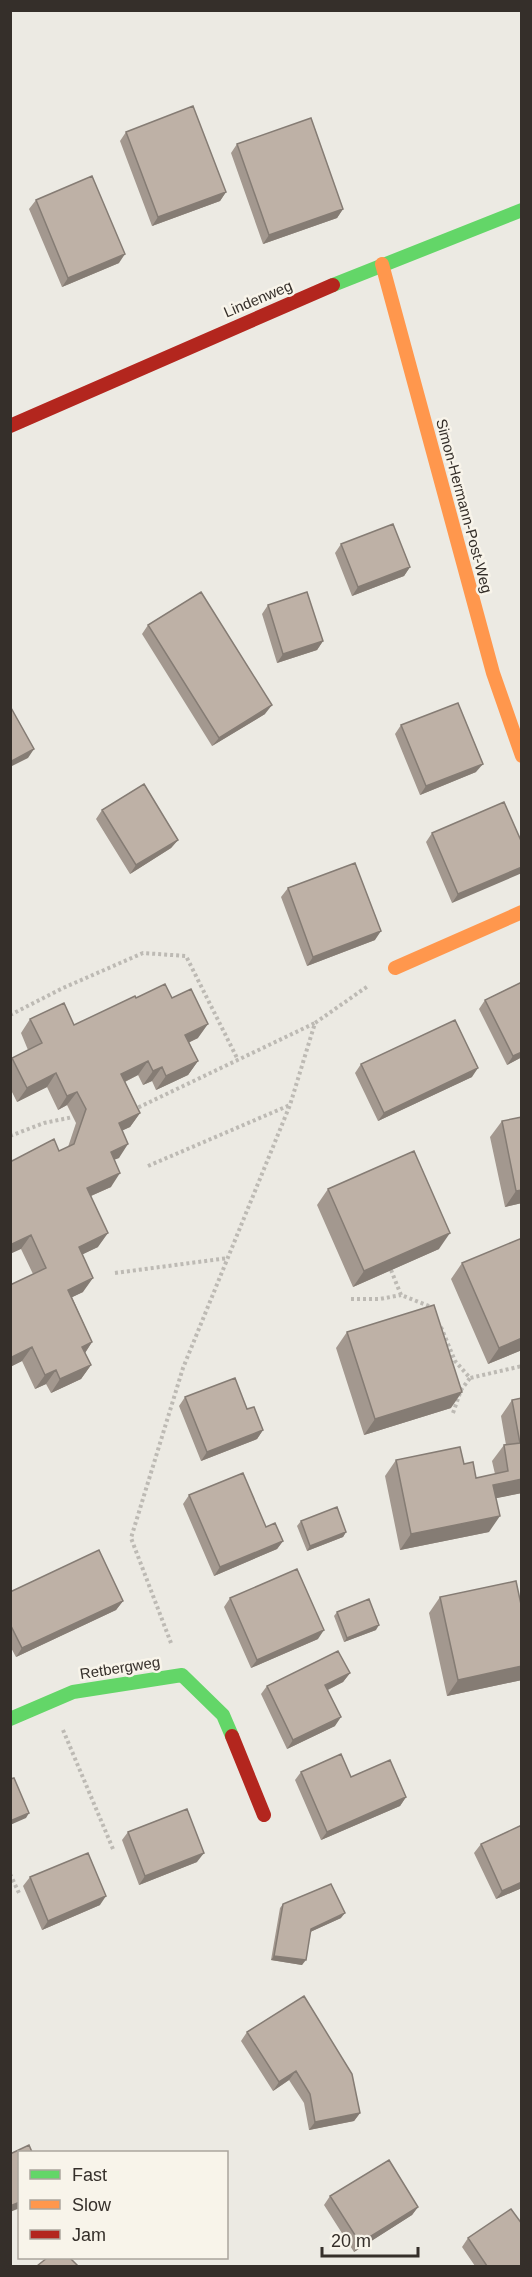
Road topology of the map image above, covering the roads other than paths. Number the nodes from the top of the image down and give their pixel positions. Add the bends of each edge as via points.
1 (522, 210) edge
2 (382, 264) junction
3 (10, 426) edge
4 (522, 756) edge
5 (522, 912) edge
6 (395, 968) road end
7 (10, 1719) edge
8 (264, 1815) dead end

1 - 2 street, Lindenweg
2 - 3 street, Lindenweg
2 - 4 street, Simon-Hermann-Post-Weg via 493,673
5 - 6 street
7 - 8 street, Retbergweg via 73,1692 182,1675 223,1715

